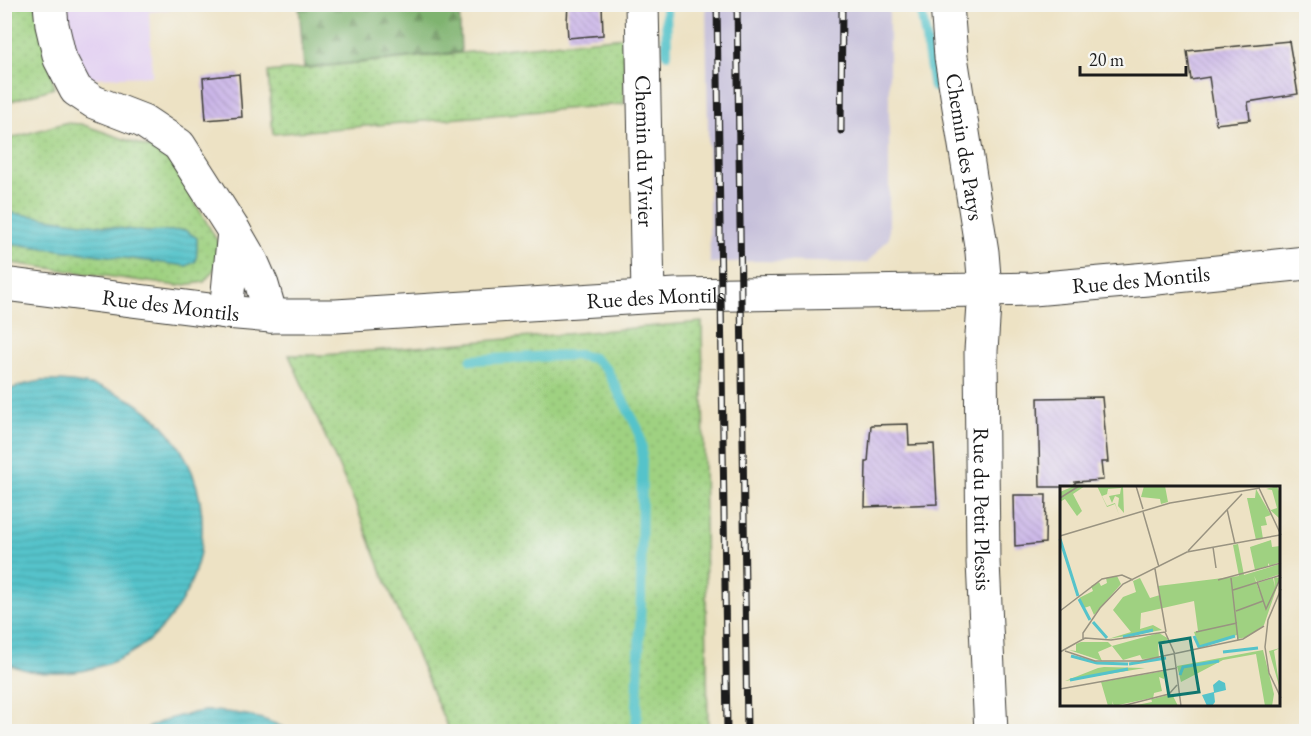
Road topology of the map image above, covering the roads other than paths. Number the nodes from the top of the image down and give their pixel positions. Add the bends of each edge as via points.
1 (50, 4) edge
2 (642, 4) edge
3 (947, 4) edge
4 (234, 231) junction
5 (1306, 263) edge
6 (4, 284) edge
7 (985, 289) junction
8 (648, 296) junction
9 (226, 312) junction
10 (272, 316) junction
11 (991, 732) edge

1 - 4 street via 60,59 76,90 94,102 143,120 179,145
2 - 8 street, Chemin du Vivier
3 - 7 street, Chemin des Patys via 951,57
4 - 9 street
4 - 10 street via 252,262
5 - 7 street, Rue des Montils via 1072,286
6 - 9 street, Rue des Montils
7 - 8 street, Rue des Montils
7 - 11 street, Rue du Petit Plessis via 981,351 983,562
8 - 10 street, Rue des Montils via 336,316
9 - 10 street, Rue des Montils

